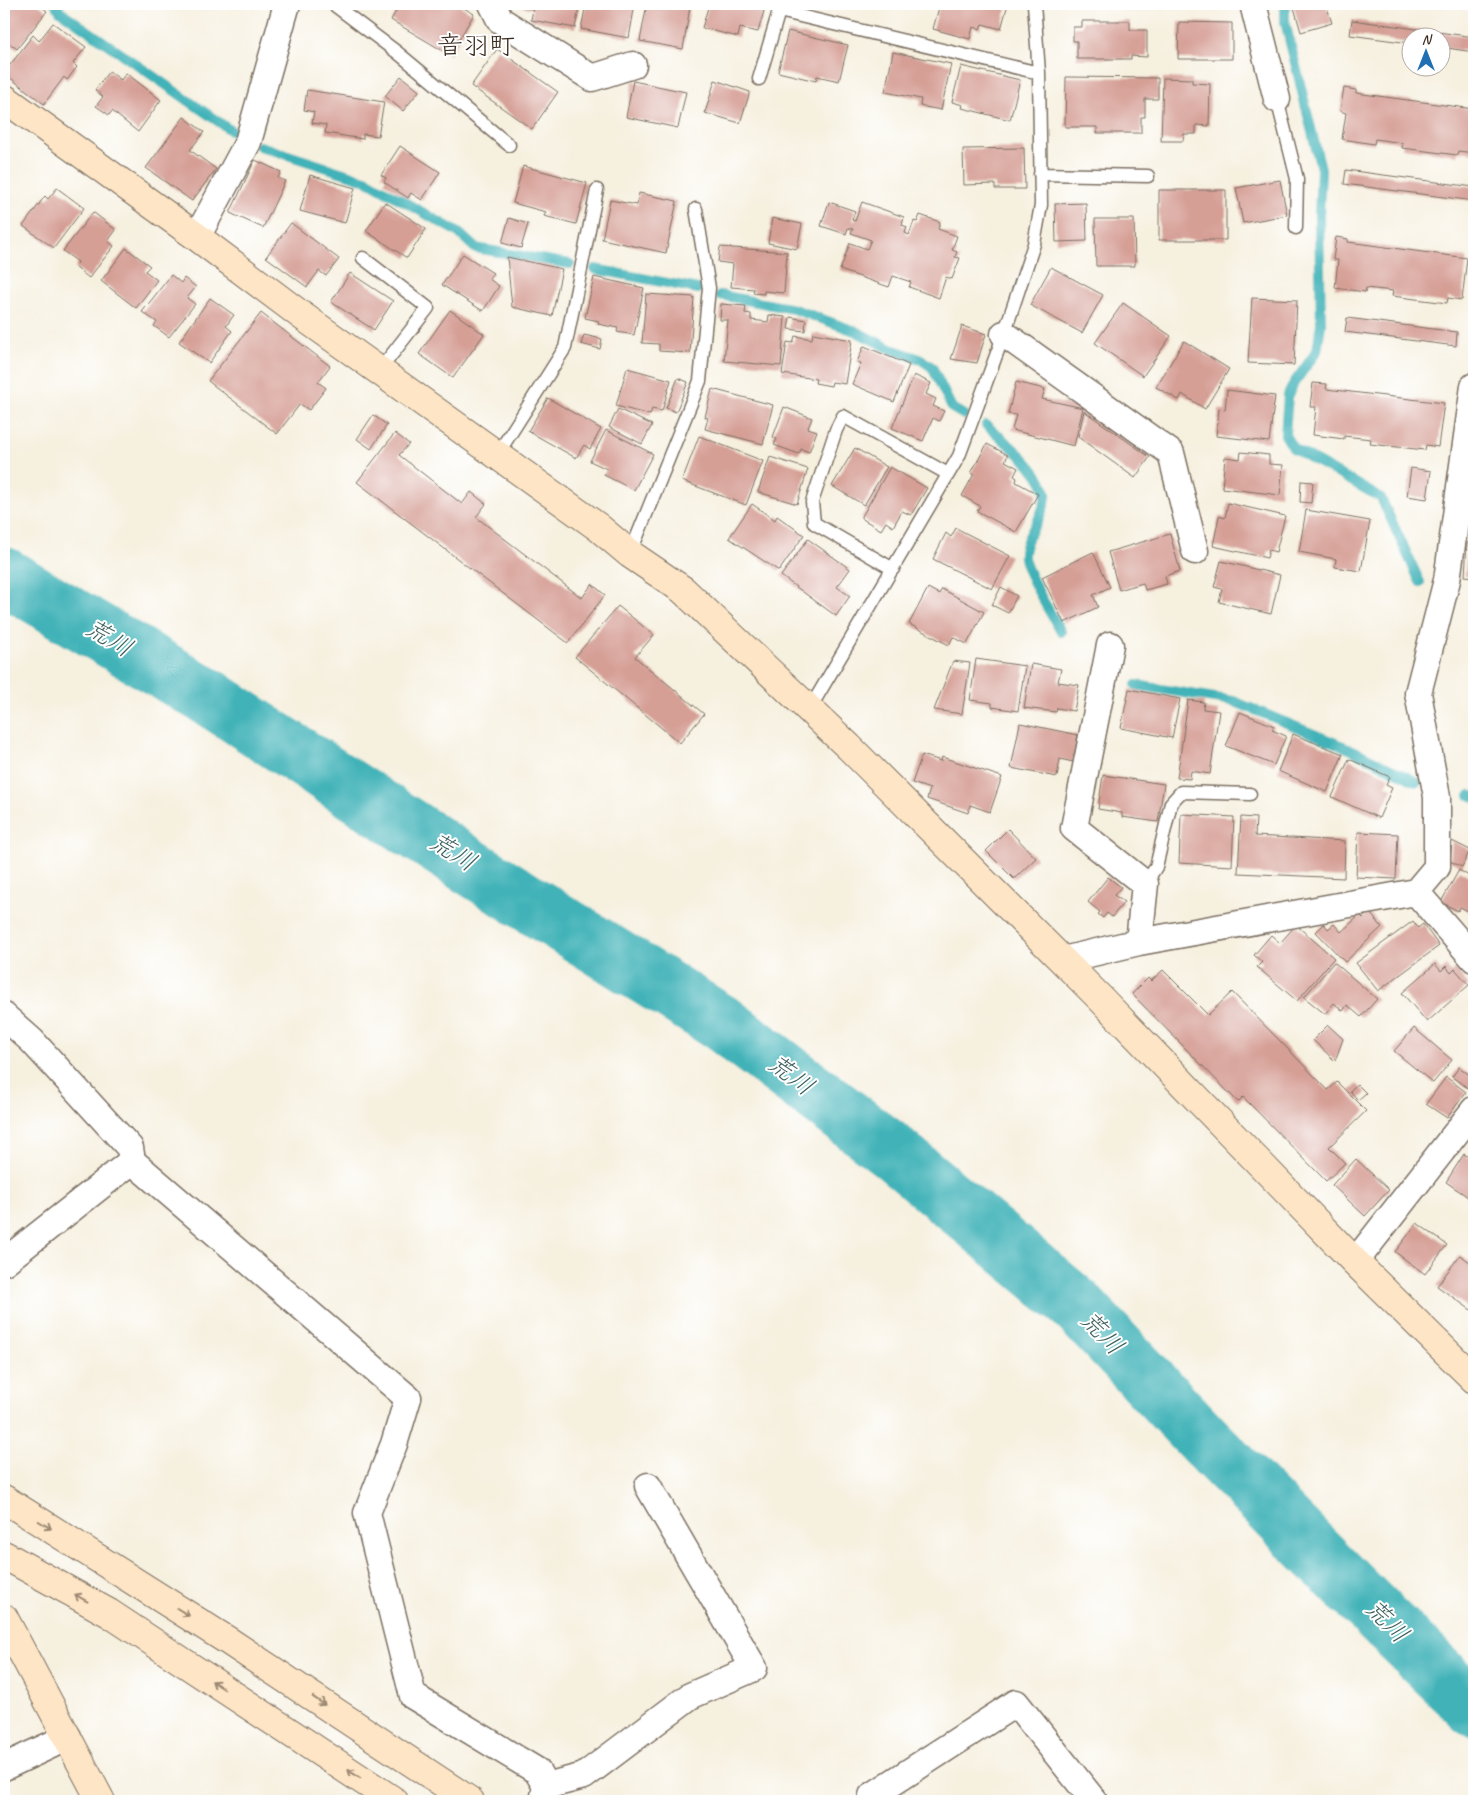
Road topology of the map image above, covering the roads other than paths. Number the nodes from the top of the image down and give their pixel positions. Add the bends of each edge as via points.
1 (287, 4) edge
2 (333, 4) edge
3 (492, 4) edge
4 (1034, 4) edge
5 (1253, 4) edge
6 (633, 65) dead end
7 (1039, 74) junction
8 (759, 79) dead end
9 (4, 98) edge
10 (1277, 99) joint
11 (510, 145) dead end
12 (1040, 174) junction
13 (1148, 176) dead end
14 (597, 190) dead end
15 (696, 209) dead end
16 (1296, 228) dead end
17 (197, 237) junction
18 (363, 258) dead end
19 (1004, 334) junction
20 (379, 371) junction
21 (1474, 398) edge
22 (497, 455) junction
23 (948, 474) junction
24 (1195, 551) dead end
25 (630, 554) junction
26 (893, 569) junction
27 (1110, 645) dead end
28 (809, 710) junction
29 (1250, 794) dead end
30 (1145, 884) junction
31 (1416, 892) junction
32 (1139, 942) junction
33 (1474, 959) edge
34 (1063, 960) junction
35 (4, 1016) edge
36 (1474, 1110) edge
37 (132, 1161) junction
38 (4, 1262) edge
39 (1355, 1262) junction
40 (1474, 1379) edge
41 (648, 1486) dead end
42 (4, 1499) edge
43 (4, 1555) edge
44 (4, 1618) edge
45 (68, 1737) junction
46 (4, 1767) edge
47 (545, 1794) edge
48 (872, 1796) dead end
49 (100, 1801) edge
50 (394, 1801) edge
51 (470, 1801) edge
52 (1094, 1801) edge

1 - 17 street via 248,142
2 - 11 lane
3 - 6 street via 500,20 592,78
4 - 7 lane
5 - 10 street
7 - 8 lane via 779,11
7 - 12 lane
9 - 17 street
10 - 16 lane via 1298,178
12 - 13 lane
12 - 19 lane via 1041,205 1034,244
14 - 22 lane via 566,348
15 - 25 lane via 709,288 700,381
17 - 20 street
18 - 20 lane via 428,308
19 - 23 lane via 959,456
19 - 24 street via 1171,453
20 - 22 street
21 - 31 street via 1446,580 1418,693 1438,797 1437,866
22 - 25 street via 598,527
23 - 26 lane
23 - 26 lane via 843,416 812,502 814,523
25 - 28 street via 683,590
26 - 28 lane
27 - 30 street via 1074,828
28 - 34 street
29 - 30 lane via 1181,792 1171,803 1156,867
30 - 32 street
31 - 32 street
31 - 33 street
32 - 34 street
34 - 39 street
35 - 37 street via 32,1041 130,1148
36 - 39 street
37 - 38 street
37 - 47 street via 408,1398 367,1513 412,1696 538,1771
39 - 40 street
41 - 47 street via 754,1668 690,1696 584,1776
42 -> 51 street via 230,1642
50 -> 43 street via 109,1613
44 - 45 street
45 - 46 street
45 - 49 street
48 - 52 street via 1016,1704

